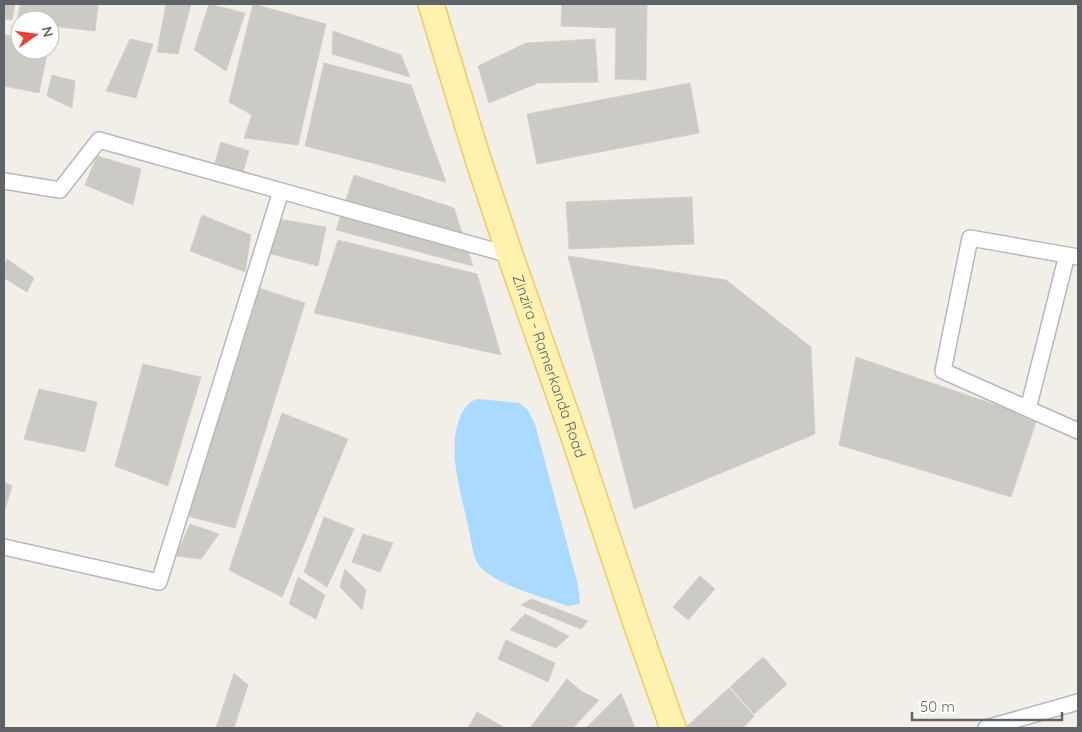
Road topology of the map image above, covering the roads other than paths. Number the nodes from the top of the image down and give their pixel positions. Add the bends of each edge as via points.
1 (431, 4) edge
2 (4, 182) edge
3 (281, 191) junction
4 (510, 255) junction
5 (1073, 256) edge
6 (1028, 409) junction
7 (1078, 431) edge
8 (4, 547) edge
9 (1078, 702) edge
10 (673, 728) edge
11 (986, 728) edge

1 - 4 main road, Zinzira - Ramerkanda Road
2 - 3 street via 60,190 99,140
3 - 4 street
3 - 8 street via 160,582
4 - 10 main road, Zinzira - Ramerkanda Road
5 - 6 street
5 - 6 street via 970,238 943,371
6 - 7 street
9 - 11 street

